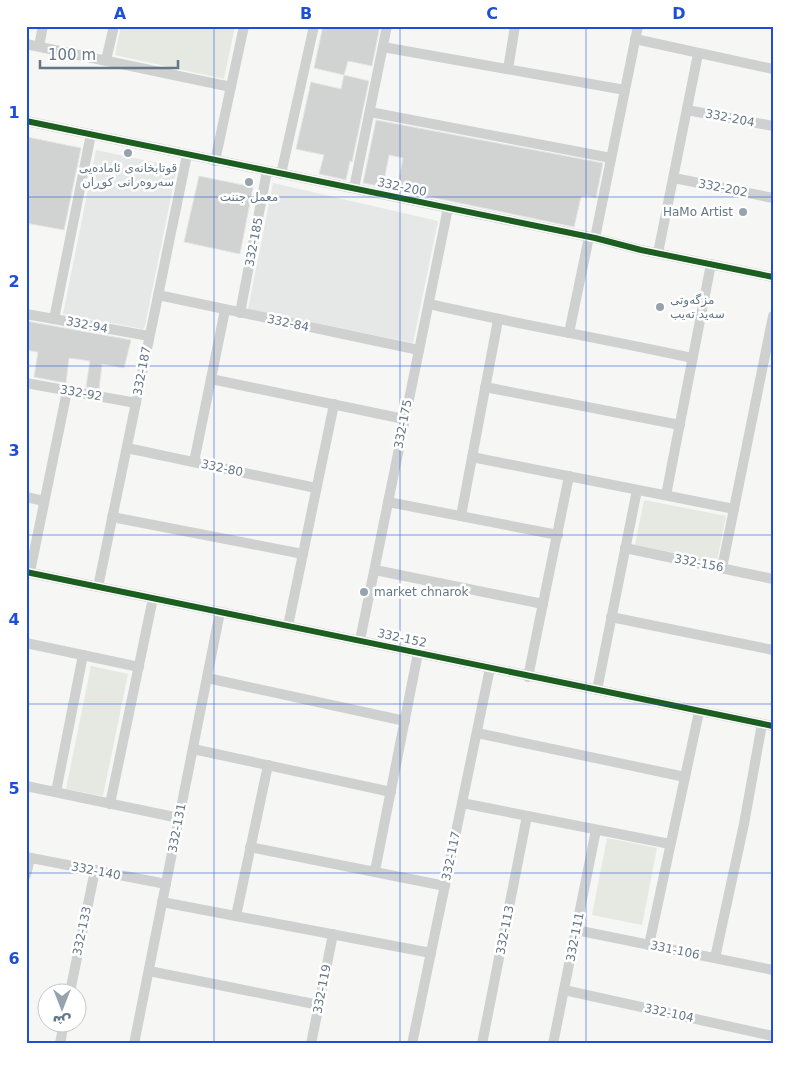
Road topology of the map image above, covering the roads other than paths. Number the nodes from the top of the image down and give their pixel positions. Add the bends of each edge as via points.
1 (43, 26) edge
2 (114, 26) edge
3 (244, 26) edge
4 (314, 26) edge
5 (387, 26) edge
6 (515, 26) edge
7 (638, 26) edge
8 (635, 39) junction
9 (26, 44) edge
10 (39, 46) junction
11 (383, 47) junction
12 (698, 54) junction
13 (106, 60) junction
14 (508, 68) junction
15 (773, 69) edge
16 (231, 87) junction
17 (625, 90) junction
18 (687, 110) junction
19 (370, 112) junction
20 (26, 121) edge
21 (773, 126) edge
22 (91, 134) junction
23 (187, 155) junction
24 (611, 158) junction
25 (215, 161) junction
26 (267, 171) junction
27 (281, 174) junction
28 (674, 178) junction
29 (354, 188) junction
30 (773, 198) edge
31 (448, 208) junction
32 (592, 238) junction
33 (658, 253) junction
34 (712, 264) junction
35 (773, 277) edge
36 (158, 295) junction
37 (429, 304) junction
38 (225, 310) junction
39 (240, 313) junction
40 (26, 314) edge
41 (773, 316) edge
42 (54, 319) junction
43 (498, 320) junction
44 (569, 333) junction
45 (149, 336) junction
46 (419, 350) junction
47 (692, 358) junction
48 (211, 379) junction
49 (26, 383) edge
50 (485, 387) junction
51 (67, 391) junction
52 (136, 403) junction
53 (334, 404) junction
54 (404, 419) junction
55 (680, 425) junction
56 (127, 448) junction
57 (472, 457) junction
58 (194, 462) junction
59 (569, 476) junction
60 (316, 488) junction
61 (637, 490) junction
62 (666, 495) junction
63 (26, 497) edge
64 (44, 501) junction
65 (388, 502) junction
66 (734, 508) junction
67 (461, 516) junction
68 (112, 517) junction
69 (558, 535) junction
70 (625, 548) junction
71 (303, 554) junction
72 (722, 568) junction
73 (375, 570) junction
74 (28, 572) edge
75 (773, 579) edge
76 (98, 587) junction
77 (153, 598) junction
78 (544, 604) junction
79 (220, 612) junction
80 (611, 617) junction
81 (288, 626) junction
82 (360, 640) junction
83 (26, 643) edge
84 (773, 650) edge
85 (418, 653) junction
86 (83, 655) junction
87 (139, 667) junction
88 (490, 668) junction
89 (528, 677) junction
90 (207, 678) junction
91 (597, 690) junction
92 (700, 712) junction
93 (405, 720) junction
94 (762, 724) junction
95 (773, 726) edge
96 (477, 733) junction
97 (193, 749) junction
98 (268, 765) junction
99 (685, 777) junction
100 (26, 786) edge
101 (56, 792) junction
102 (391, 792) junction
103 (462, 803) junction
104 (110, 804) junction
105 (527, 816) junction
106 (179, 818) junction
107 (596, 830) junction
108 (670, 844) junction
109 (250, 846) junction
110 (28, 858) edge
111 (95, 870) junction
112 (375, 871) junction
113 (26, 875) edge
114 (166, 884) junction
115 (445, 886) junction
116 (162, 902) junction
117 (236, 916) junction
118 (576, 930) junction
119 (333, 934) junction
120 (649, 945) junction
121 (431, 953) junction
122 (715, 958) junction
123 (773, 970) edge
124 (149, 971) junction
125 (72, 982) edge
126 (564, 990) junction
127 (319, 1005) junction
128 (773, 1036) edge
129 (134, 1044) edge
130 (311, 1044) edge
131 (412, 1044) edge
132 (482, 1044) edge
133 (553, 1044) edge

1 - 10 street
2 - 13 street
3 - 16 street
4 - 27 street
5 - 11 street
6 - 14 street
7 - 8 street
8 - 12 street
8 - 17 street
9 - 10 street
10 - 13 street
11 - 14 street
11 - 19 street
12 - 15 street
12 - 18 street
13 - 16 street
14 - 17 street
16 - 25 street
17 - 24 street
18 - 21 street, 332-204
18 - 28 street
19 - 24 street
19 - 29 street
20 - 22 street, 332-200
22 - 23 street, 332-200
22 - 42 street
23 - 25 street, 332-200
23 - 36 street, 332-187
24 - 32 street
25 - 26 street, 332-200
26 - 27 street, 332-200
26 - 39 street, 332-185
27 - 29 street, 332-200
28 - 30 street, 332-202
28 - 33 street
29 - 31 street, 332-200
31 - 32 street, 332-200
31 - 37 street, 332-175
32 - 33 street, 332-200
32 - 44 street
33 - 34 street, 332-200
34 - 35 street, 332-200
34 - 47 street
36 - 38 street, 332-84
36 - 45 street, 332-187
37 - 43 street
37 - 46 street, 332-175
38 - 39 street, 332-84
38 - 48 street
39 - 46 street, 332-84
40 - 42 street, 332-94
41 - 66 street
42 - 45 street, 332-94
43 - 44 street
43 - 50 street
44 - 47 street
45 - 52 street, 332-187
46 - 54 street, 332-175
47 - 55 street
48 - 53 street
48 - 58 street
49 - 51 street, 332-92
50 - 55 street
50 - 57 street
51 - 52 street, 332-92
51 - 64 street
52 - 56 street, 332-187
53 - 54 street
53 - 60 street
54 - 65 street, 332-175
55 - 62 street
56 - 58 street, 332-80
56 - 68 street, 332-187
57 - 59 street
57 - 67 street
58 - 60 street, 332-80
59 - 61 street
59 - 69 street
60 - 71 street
61 - 62 street
61 - 70 street
62 - 66 street
63 - 64 street
64 - 74 street
65 - 67 street
65 - 73 street, 332-175
66 - 72 street
67 - 69 street
68 - 71 street
68 - 76 street, 332-187
69 - 78 street
70 - 72 street, 332-156
70 - 80 street
71 - 81 street
72 - 75 street, 332-156
73 - 78 street
73 - 82 street, 332-175
74 - 76 street, 332-152
76 - 77 street, 332-152
77 - 79 street, 332-152
77 - 87 street
78 - 89 street
79 - 81 street, 332-152
79 - 90 street, 332-131
80 - 84 street
80 - 91 street
81 - 82 street, 332-152
82 - 85 street, 332-152
83 - 86 street
85 - 88 street, 332-152
85 - 93 street
86 - 87 street
86 - 101 street
87 - 104 street
88 - 89 street, 332-152
88 - 96 street, 332-117
89 - 91 street, 332-152
90 - 93 street
90 - 97 street, 332-131
91 - 92 street, 332-152
92 - 94 street, 332-152
92 - 99 street
93 - 102 street
94 - 95 street, 332-152
94 - 122 street
96 - 99 street
96 - 103 street, 332-117
97 - 98 street
97 - 106 street, 332-131
98 - 102 street
98 - 109 street
99 - 108 street
100 - 101 street
101 - 104 street
102 - 112 street
103 - 105 street
103 - 115 street, 332-117
104 - 106 street
105 - 107 street
105 - 132 street, 332-113
106 - 114 street, 332-131
107 - 108 street
107 - 118 street, 332-111
108 - 120 street
109 - 112 street
109 - 117 street
110 - 111 street, 332-140
110 - 113 street
111 - 114 street, 332-140
111 - 125 street, 332-133
112 - 115 street
114 - 116 street, 332-131
115 - 121 street, 332-117
116 - 117 street
116 - 124 street, 332-131
117 - 119 street
118 - 120 street, 331-106
118 - 126 street, 332-111
119 - 121 street
119 - 127 street, 332-119
120 - 122 street, 331-106
121 - 131 street, 332-117
122 - 123 street, 331-106
124 - 127 street
124 - 129 street, 332-131
126 - 128 street, 332-104
126 - 133 street, 332-111
127 - 130 street, 332-119

